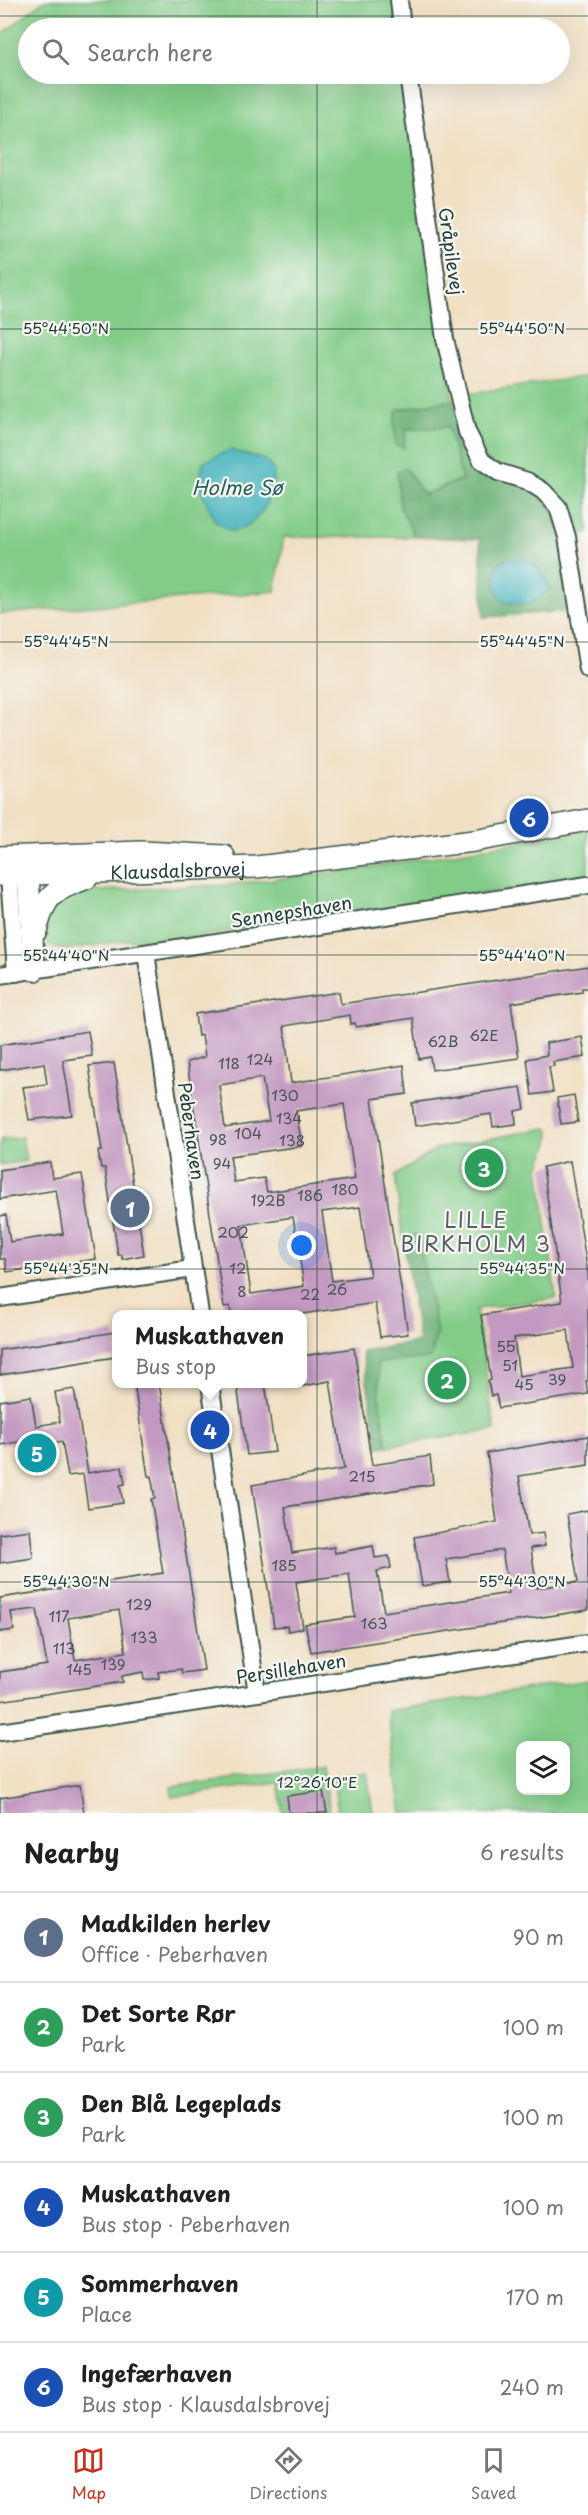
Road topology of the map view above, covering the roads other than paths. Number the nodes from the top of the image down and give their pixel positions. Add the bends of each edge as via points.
1 (399, 0) edge
2 (401, 18) edge
3 (409, 84) edge
4 (588, 670) edge
5 (588, 820) edge
6 (357, 855) junction
7 (13, 868) edge
8 (100, 872) junction
9 (588, 885) edge
10 (32, 946) junction
11 (146, 953) junction
12 (17, 973) edge
13 (192, 1269) junction
14 (0, 1298) edge
15 (199, 1310) edge
16 (211, 1388) edge
17 (588, 1643) edge
18 (257, 1693) junction
19 (0, 1732) edge

1 - 2 street
3 - 4 street, Gråpilevej via 446,339 467,432 482,461 498,472 527,481 558,507 567,537
5 - 6 street, Klausdalsbrovej via 474,841
6 - 7 street, Klausdalsbrovej via 243,857 142,852
6 - 8 street, Klausdalsbrovej via 257,867
7 - 8 street, Klausdalsbrovej
7 - 10 street
7 - 12 street
8 - 10 street via 52,894 42,907
9 - 11 street, Sennepshaven
10 - 12 street
11 - 12 street, Sennepshaven
11 - 13 street, Peberhaven
13 - 14 street
13 - 15 street, Peberhaven
16 - 18 street
17 - 18 street, Persillehaven
18 - 19 street, Persillehaven

